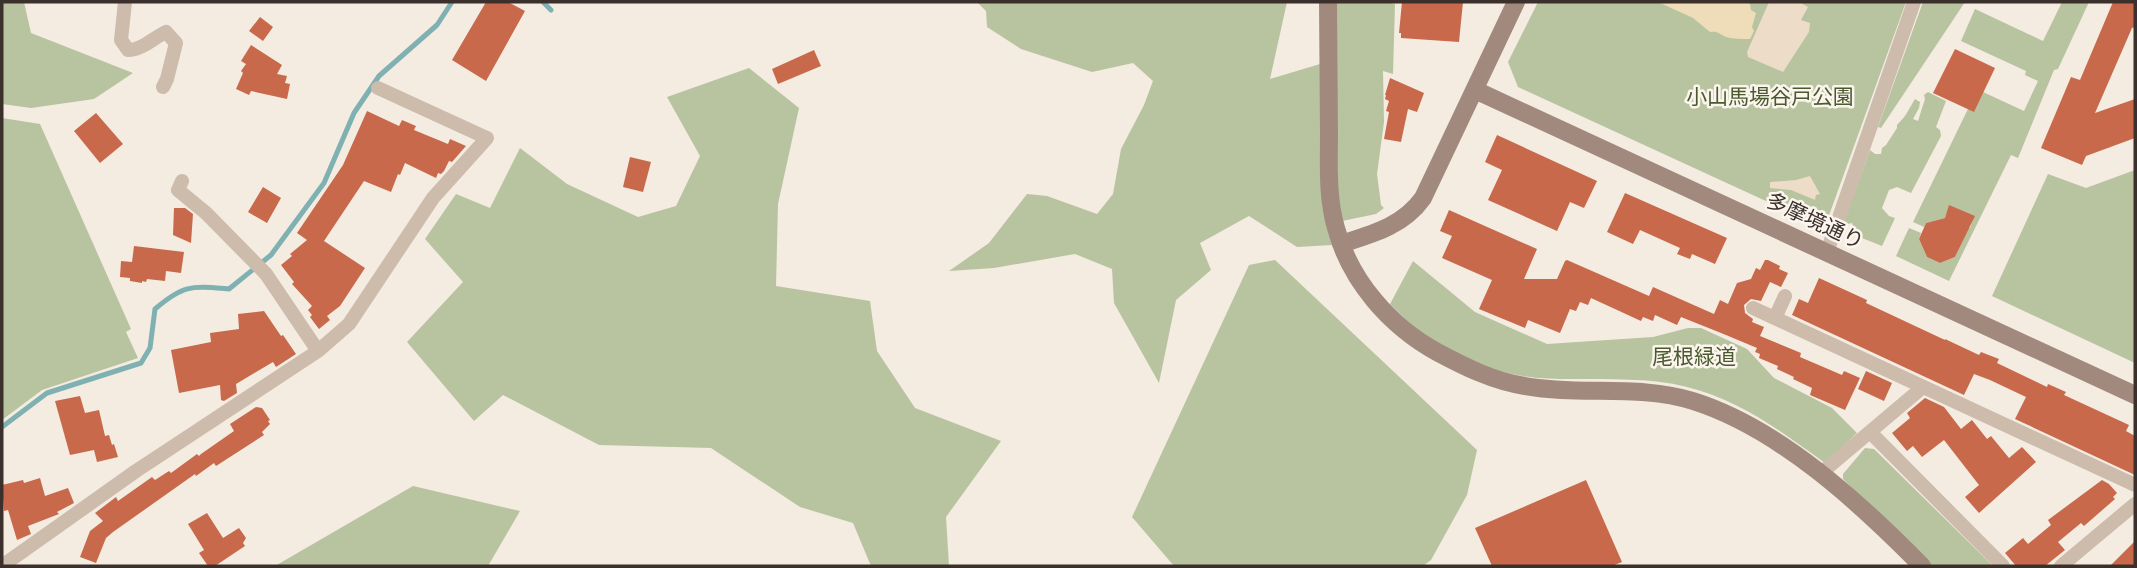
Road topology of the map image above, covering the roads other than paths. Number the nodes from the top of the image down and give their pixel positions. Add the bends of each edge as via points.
1 (124, 2) edge
2 (1328, 2) edge
3 (1516, 2) edge
4 (1914, 2) edge
5 (163, 87) dead end
6 (378, 88) dead end
7 (1475, 90) junction
8 (182, 181) dead end
9 (1341, 244) junction
10 (1827, 252) junction
11 (1785, 296) dead end
12 (1753, 308) dead end
13 (1775, 317) junction
14 (318, 351) junction
15 (1923, 387) junction
16 (2135, 395) edge
17 (1870, 432) junction
18 (1820, 474) junction
19 (2135, 485) edge
20 (2135, 504) edge
21 (3, 566) edge
22 (1922, 566) edge
23 (2004, 566) edge
24 (2061, 566) edge

1 - 5 street via 121,40 128,50 137,50 166,32 176,43
2 - 9 street via 1330,189
3 - 7 street
4 - 10 street
6 - 14 street via 487,138 433,198 349,324
7 - 9 street via 1415,210 1396,224
7 - 10 street, 多摩境通り
8 - 14 street via 178,190 266,274
9 - 18 street via 1352,267 1395,323 1469,368 1527,387 1643,392 1688,399 1751,426
10 - 16 street, 多摩境通り
11 - 13 street
12 - 13 street
13 - 15 street
14 - 21 street
15 - 17 street
15 - 19 street
17 - 18 street
17 - 23 street
18 - 22 street
20 - 24 street

